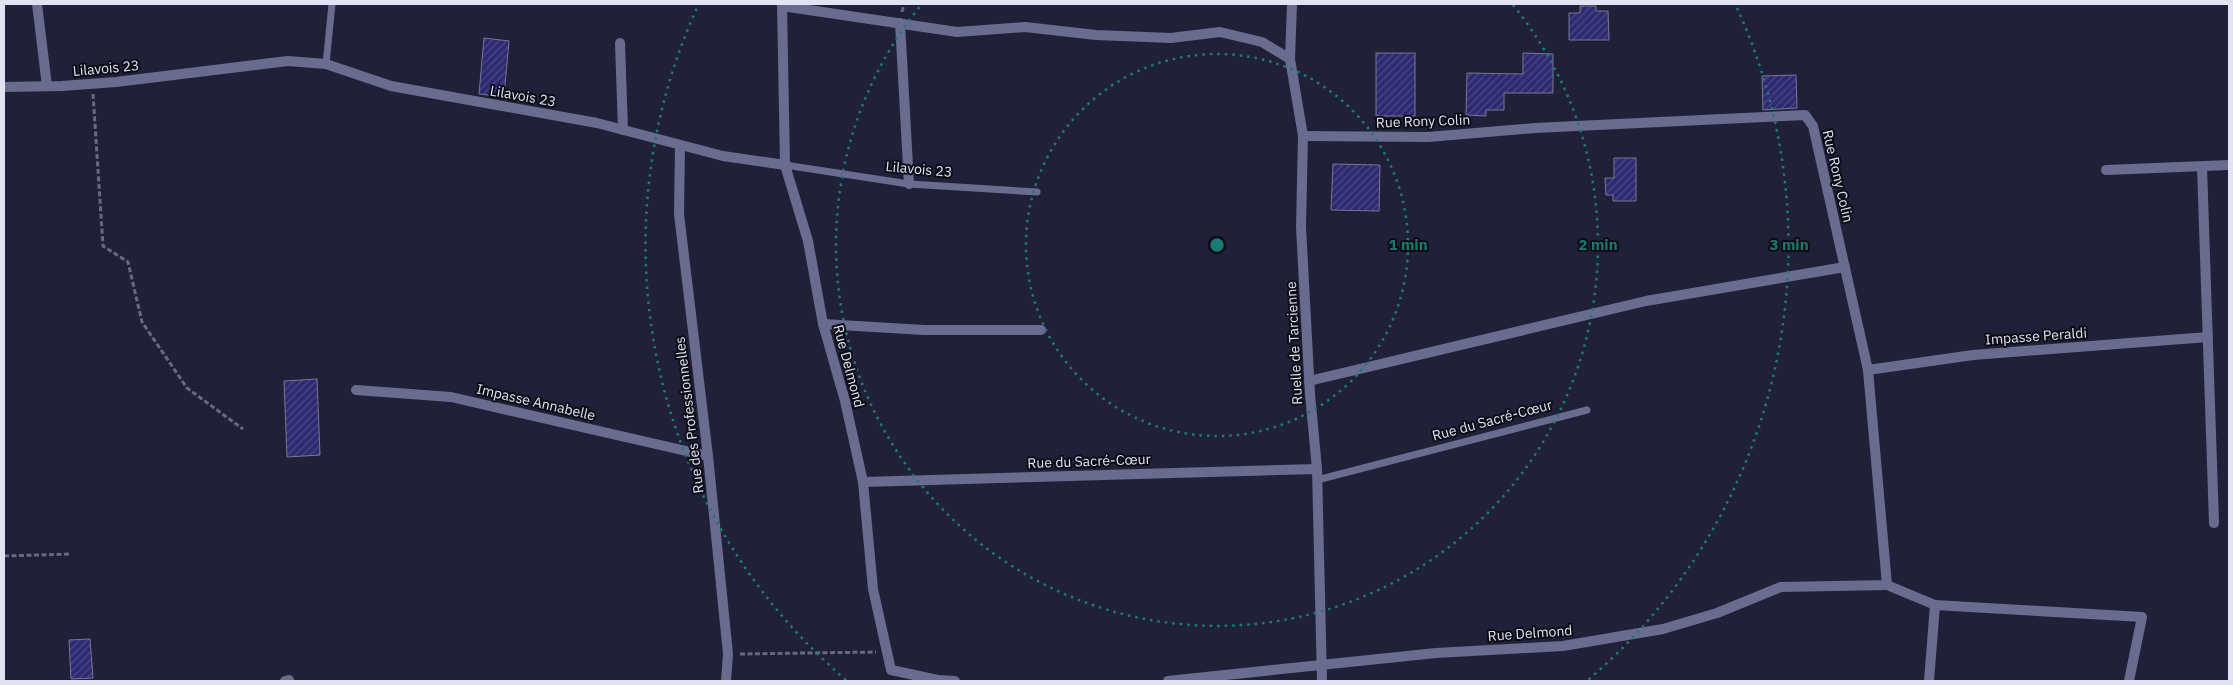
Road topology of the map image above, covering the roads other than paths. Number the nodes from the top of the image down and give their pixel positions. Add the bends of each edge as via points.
1 (37, 4) edge
2 (332, 4) edge
3 (1292, 4) edge
4 (782, 5) edge
5 (900, 22) junction
6 (620, 43) dead end
7 (1290, 59) junction
8 (326, 64) junction
9 (47, 86) junction
10 (4, 87) edge
11 (623, 130) junction
12 (1303, 136) junction
13 (680, 145) junction
14 (2229, 164) edge
15 (785, 165) junction
16 (2202, 167) junction
17 (2106, 170) dead end
18 (909, 184) junction
19 (1037, 192) dead end
20 (1844, 267) junction
21 (823, 324) junction
22 (1041, 330) dead end
23 (2208, 337) junction
24 (1868, 370) junction
25 (1309, 381) junction
26 (356, 390) dead end
27 (1587, 410) dead end
28 (708, 456) junction
29 (1317, 469) junction
30 (1317, 480) junction
31 (863, 482) junction
32 (2214, 523) dead end
33 (1887, 585) junction
34 (1936, 605) junction
35 (1321, 665) junction
36 (726, 681) edge
37 (955, 681) edge
38 (1168, 681) edge
39 (1322, 681) edge
40 (1929, 681) edge
41 (2129, 681) edge

1 - 9 street
2 - 8 lane
3 - 7 street, Ruelle de Tarcienne
4 - 5 street
4 - 15 street, Rue Delmond
5 - 7 street via 957,32 1025,27 1096,35 1171,38 1220,32 1262,42
5 - 18 street
6 - 11 street
7 - 12 street, Ruelle de Tarcienne
8 - 9 street, Lilavois 23 via 288,61 92,84
8 - 11 street, Lilavois 23 via 391,86
9 - 10 street, Lilavois 23
11 - 13 street, Lilavois 23
12 - 20 street, Rue Rony Colin via 1428,136 1805,115 1813,126
12 - 25 street, Ruelle de Tarcienne via 1301,227
13 - 15 street, Lilavois 23 via 723,156
13 - 28 street, Rue des Professionnelles via 679,214
14 - 16 street
15 - 18 lane, Lilavois 23
15 - 21 street, Rue Delmond via 808,242
16 - 17 street
16 - 23 street
18 - 19 lane, Lilavois 23
20 - 24 street, Rue Rony Colin
20 - 25 street via 1646,301
21 - 22 street via 924,330
21 - 31 street, Rue Delmond
23 - 24 street, Impasse Peraldi via 1973,355
23 - 32 street
24 - 33 street, Rue Rony Colin
25 - 29 street, Ruelle de Tarcienne
26 - 28 street, Impasse Annabelle via 450,397
27 - 30 lane, Rue du Sacré-Cœur
28 - 36 street, Rue des Professionnelles via 728,654
29 - 30 street, Ruelle de Tarcienne
29 - 31 street, Rue du Sacré-Cœur
30 - 35 street, Ruelle de Tarcienne
31 - 37 street, Rue Delmond via 873,589 891,670
33 - 34 street
33 - 35 street, Rue Delmond via 1781,587 1716,613 1664,629 1563,646 1436,653
34 - 40 street
34 - 41 street via 2142,617
35 - 38 street, Rue Delmond
35 - 39 street, Ruelle de Tarcienne

